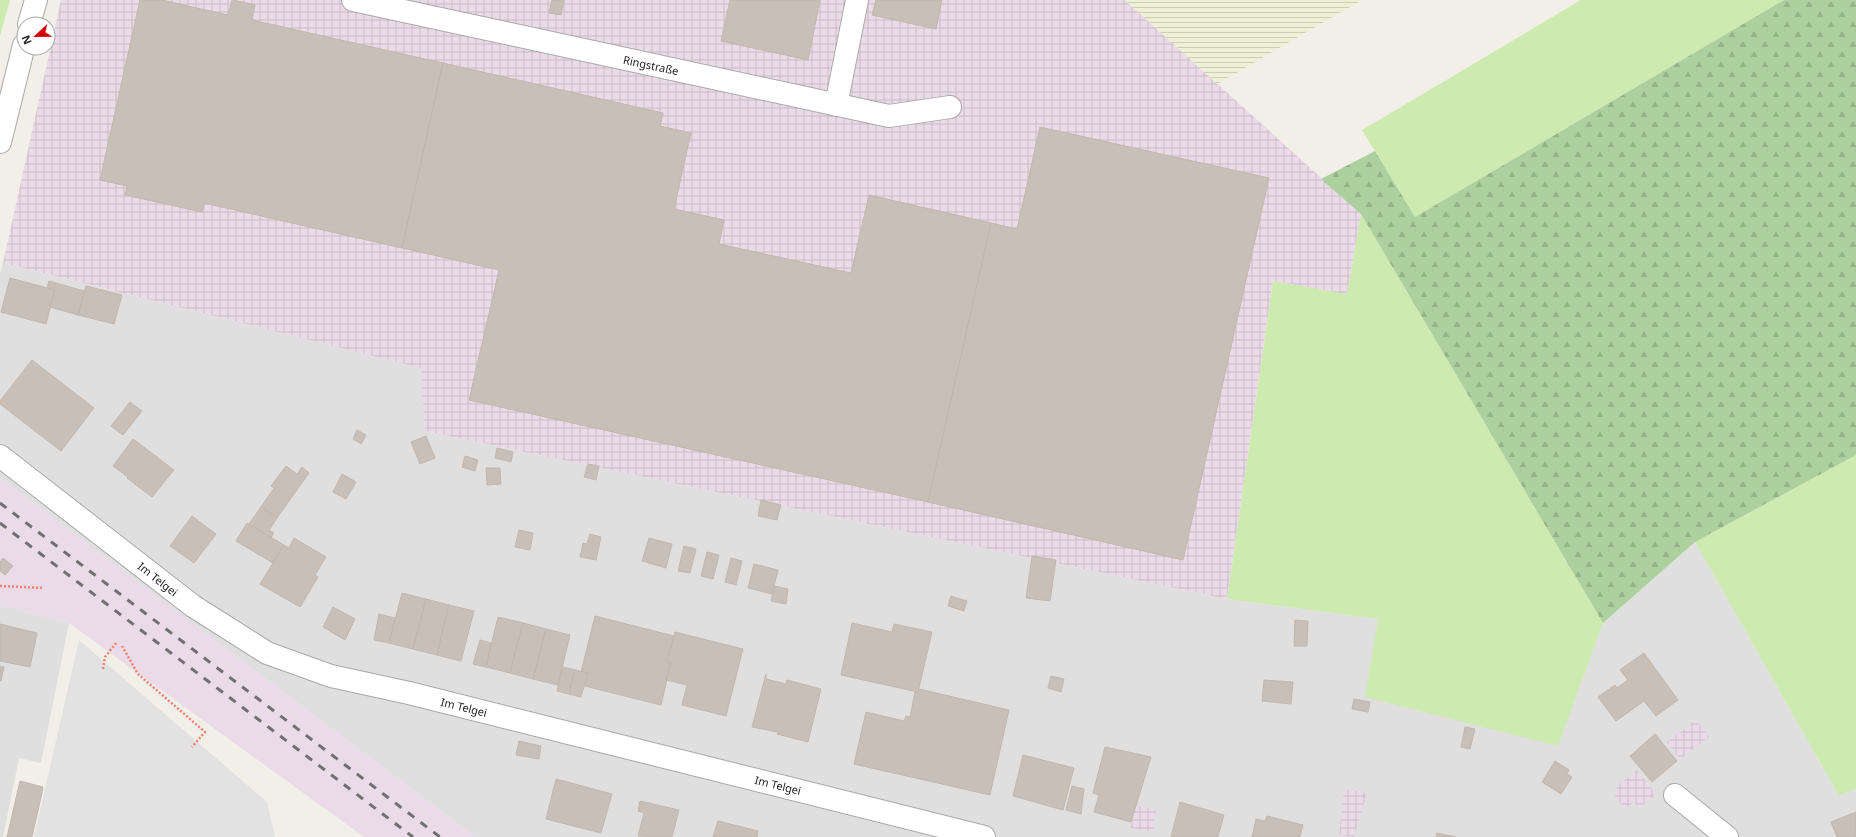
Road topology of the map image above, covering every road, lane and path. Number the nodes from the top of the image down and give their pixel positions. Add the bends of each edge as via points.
1 (36, 0) edge
2 (353, 0) edge
3 (857, 0) edge
4 (31, 16) edge
5 (21, 56) edge
6 (836, 104) junction
7 (950, 107) dead end
8 (0, 142) edge
9 (0, 456) edge
10 (0, 586) edge
11 (43, 588) dead end
12 (117, 642) dead end
13 (122, 646) dead end
14 (103, 669) dead end
15 (192, 747) dead end
16 (1675, 795) dead end
17 (984, 837) edge
18 (1727, 837) edge

1 - 4 street
2 - 6 street, Ringstraße
3 - 6 street
5 - 8 street
6 - 7 street, Ringstraße via 889,116
9 - 17 street, Im Telgei via 193,606 267,653 330,676 409,693
10 - 11 path
12 - 14 path via 105,657
13 - 15 path via 138,674 205,732
16 - 18 street

